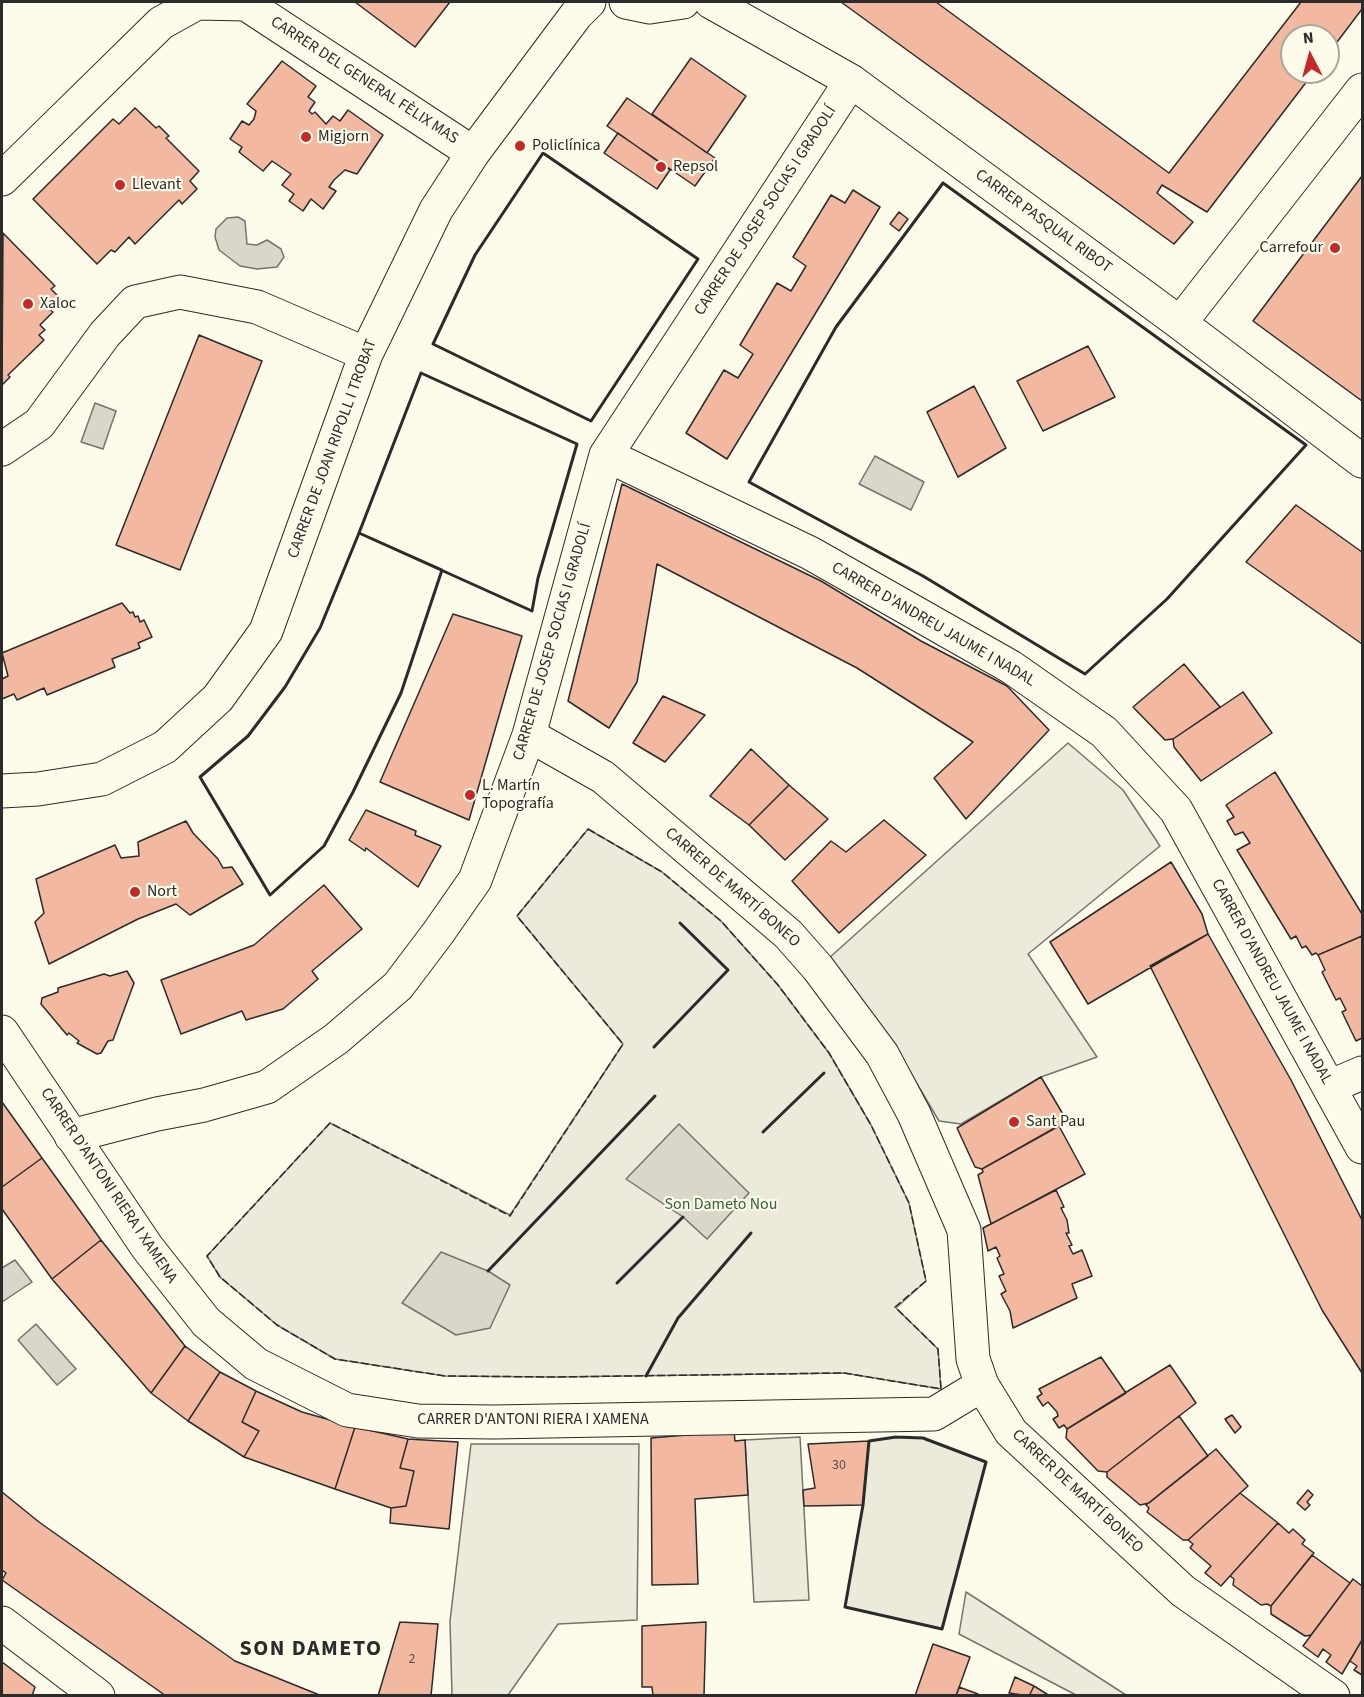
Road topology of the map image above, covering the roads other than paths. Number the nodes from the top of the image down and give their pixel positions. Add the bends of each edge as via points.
1 (589, 2) edge
2 (626, 2) edge
3 (683, 2) edge
4 (711, 2) edge
5 (851, 81) junction
6 (1362, 90) edge
7 (473, 153) junction
8 (2, 179) edge
9 (1180, 322) junction
10 (366, 354) junction
11 (2, 449) edge
12 (606, 455) junction
13 (1362, 461) edge
14 (529, 735) junction
15 (2, 791) edge
16 (2, 1032) edge
17 (1362, 1073) edge
18 (1329, 1087) junction
19 (71, 1136) junction
20 (1362, 1147) edge
21 (982, 1385) junction
22 (2, 1623) edge
23 (98, 1695) edge
24 (1333, 1695) edge

1 - 7 street, CARRER DE JOAN RIPOLL I TROBAT
2 - 3 street via 650,7
4 - 5 street, CARRER PASQUAL RIBOT
5 - 9 street, CARRER PASQUAL RIBOT
5 - 12 street, CARRER DE JOSEP SOCIAS I GRADOLÍ
6 - 9 street
7 - 8 street, CARRER DEL GENERAL FÈLIX MAS via 246,4 197,3 161,23
7 - 10 street, CARRER DE JOAN RIPOLL I TROBAT via 436,210
9 - 13 street, CARRER PASQUAL RIBOT
10 - 11 street via 257,307 180,292 135,302 105,334 39,424
10 - 15 street, CARRER DE JOAN RIPOLL I TROBAT via 266,631 218,698 165,747 102,779
12 - 14 street, CARRER DE JOSEP SOCIAS I GRADOLÍ
12 - 18 street, CARRER D'ANDREU JAUME I NADAL via 810,553 1011,667 1104,732 1176,810
14 - 19 street, CARRER DE JOSEP SOCIAS I GRADOLÍ via 475,880 398,986 336,1039 267,1087
14 - 21 street, CARRER DE MARTÍ BONEO via 603,777 788,934 882,1054 914,1114 964,1230 973,1359
16 - 19 street, CARRER D'ANTONI RIERA I XAMENA
17 - 18 street
18 - 20 street, CARRER D'ANDREU JAUME I NADAL
19 - 21 street, CARRER D'ANTONI RIERA I XAMENA via 168,1278 206,1322 256,1364 347,1410 418,1421 934,1414
21 - 24 street, CARRER DE MARTÍ BONEO via 1011,1432 1183,1591
22 - 23 street

